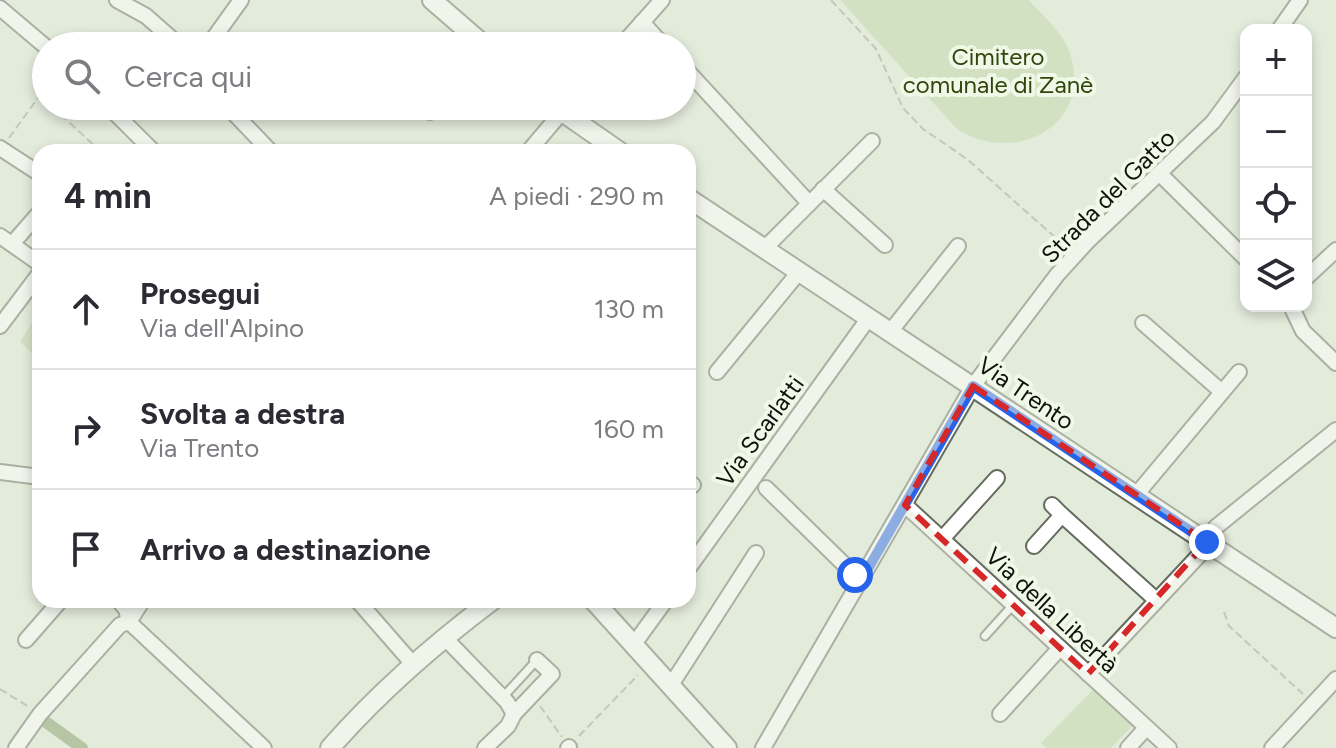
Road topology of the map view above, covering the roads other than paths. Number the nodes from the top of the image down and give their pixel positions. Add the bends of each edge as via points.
1 (117, 0) edge
2 (241, 0) edge
3 (432, 0) edge
4 (662, 0) edge
5 (1300, 0) edge
6 (3, 7) edge
7 (642, 22) junction
8 (1283, 24) edge
9 (164, 32) edge
10 (218, 32) edge
11 (469, 32) edge
12 (633, 32) edge
13 (651, 32) edge
14 (32, 34) edge
15 (696, 80) edge
16 (1240, 85) edge
17 (122, 120) edge
18 (240, 120) edge
19 (552, 120) edge
20 (577, 120) edge
21 (872, 141) dead end
22 (146, 144) edge
23 (263, 144) edge
24 (534, 144) edge
25 (609, 144) edge
26 (0, 148) edge
27 (32, 169) edge
28 (1160, 174) junction
29 (823, 189) junction
30 (696, 203) edge
31 (809, 203) junction
32 (32, 219) edge
33 (6, 240) edge
34 (885, 245) dead end
35 (958, 246) dead end
36 (764, 249) junction
37 (1336, 250) edge
38 (1240, 253) edge
39 (32, 258) edge
40 (799, 272) junction
41 (1312, 272) edge
42 (32, 284) edge
43 (1294, 312) edge
44 (868, 319) junction
45 (1143, 323) dead end
46 (0, 326) edge
47 (890, 332) junction
48 (1336, 363) edge
49 (717, 372) dead end
50 (1239, 372) dead end
51 (973, 386) junction
52 (1222, 392) junction
53 (1336, 430) edge
54 (0, 472) edge
55 (32, 476) edge
56 (997, 478) dead end
57 (766, 488) dead end
58 (1136, 495) junction
59 (905, 505) junction
60 (942, 539) junction
61 (1207, 542) junction
62 (1034, 546) dead end
63 (756, 553) dead end
64 (696, 558) edge
65 (861, 581) junction
66 (1155, 599) junction
67 (1013, 605) junction
68 (54, 608) edge
69 (125, 608) edge
70 (138, 608) edge
71 (364, 608) edge
72 (482, 608) edge
73 (602, 608) edge
74 (660, 608) edge
75 (129, 622) junction
76 (1336, 628) edge
77 (985, 636) dead end
78 (444, 637) junction
79 (26, 640) dead end
80 (634, 644) junction
81 (1060, 648) junction
82 (537, 660) joint
83 (412, 663) junction
84 (1088, 674) junction
85 (1336, 679) edge
86 (671, 685) junction
87 (502, 698) junction
88 (514, 714) junction
89 (1000, 714) dead end
90 (1146, 728) junction
91 (16, 748) edge
92 (264, 748) edge
93 (330, 748) edge
94 (485, 748) edge
95 (727, 748) edge
96 (763, 748) edge
97 (1128, 748) edge
98 (1169, 748) edge
99 (1272, 748) edge

1 - 9 street
2 - 10 street
3 - 11 street
4 - 7 street
5 - 8 street
6 - 14 street
7 - 12 street
7 - 13 street
15 - 31 street
16 - 28 street, Strada del Gatto via 1213,122
17 - 22 street
18 - 23 street
19 - 24 street
20 - 25 street
21 - 29 street
26 - 27 street
28 - 38 street
28 - 51 street, Strada del Gatto via 1075,255
29 - 31 street
29 - 34 street
30 - 36 street, Via Trento
31 - 36 street
32 - 33 street
33 - 39 street
35 - 47 street
36 - 40 street, Via Trento
37 - 41 street
40 - 44 street, Via Trento
40 - 49 street
42 - 46 street
43 - 48 street via 1303,331
44 - 47 street, Via Trento
44 - 64 street, Via Scarlatti
45 - 52 street
47 - 51 street, Via Trento
50 - 52 street
51 - 58 street, Via Trento
51 - 59 street, Strada del Gatto
52 - 58 street
53 - 61 street via 1216,527
54 - 55 street
56 - 60 street
57 - 65 street
58 - 61 street, Via Trento
59 - 60 street, Via della Libertà
59 - 65 street, Strada del Gatto
60 - 67 street, Via della Libertà
61 - 66 street
61 - 76 street, Via Trento
62 - 66 street via 1057,510
63 - 86 street
65 - 96 street, Strada del Gatto
66 - 84 street
67 - 77 lane
67 - 81 street, Via della Libertà
68 - 79 street
69 - 75 street
70 - 75 street
71 - 83 street
72 - 78 street
73 - 80 street
74 - 80 street
75 - 91 street via 120,625 40,714
75 - 92 street
78 - 83 street
78 - 87 street
80 - 86 street
81 - 84 street, Via della Libertà
81 - 89 street
82 - 87 lane
82 - 88 street via 552,674
83 - 93 street
84 - 90 street, Via della Libertà
85 - 99 street
86 - 95 street
87 - 88 street
88 - 94 street
90 - 97 street
90 - 98 street, Via della Libertà

